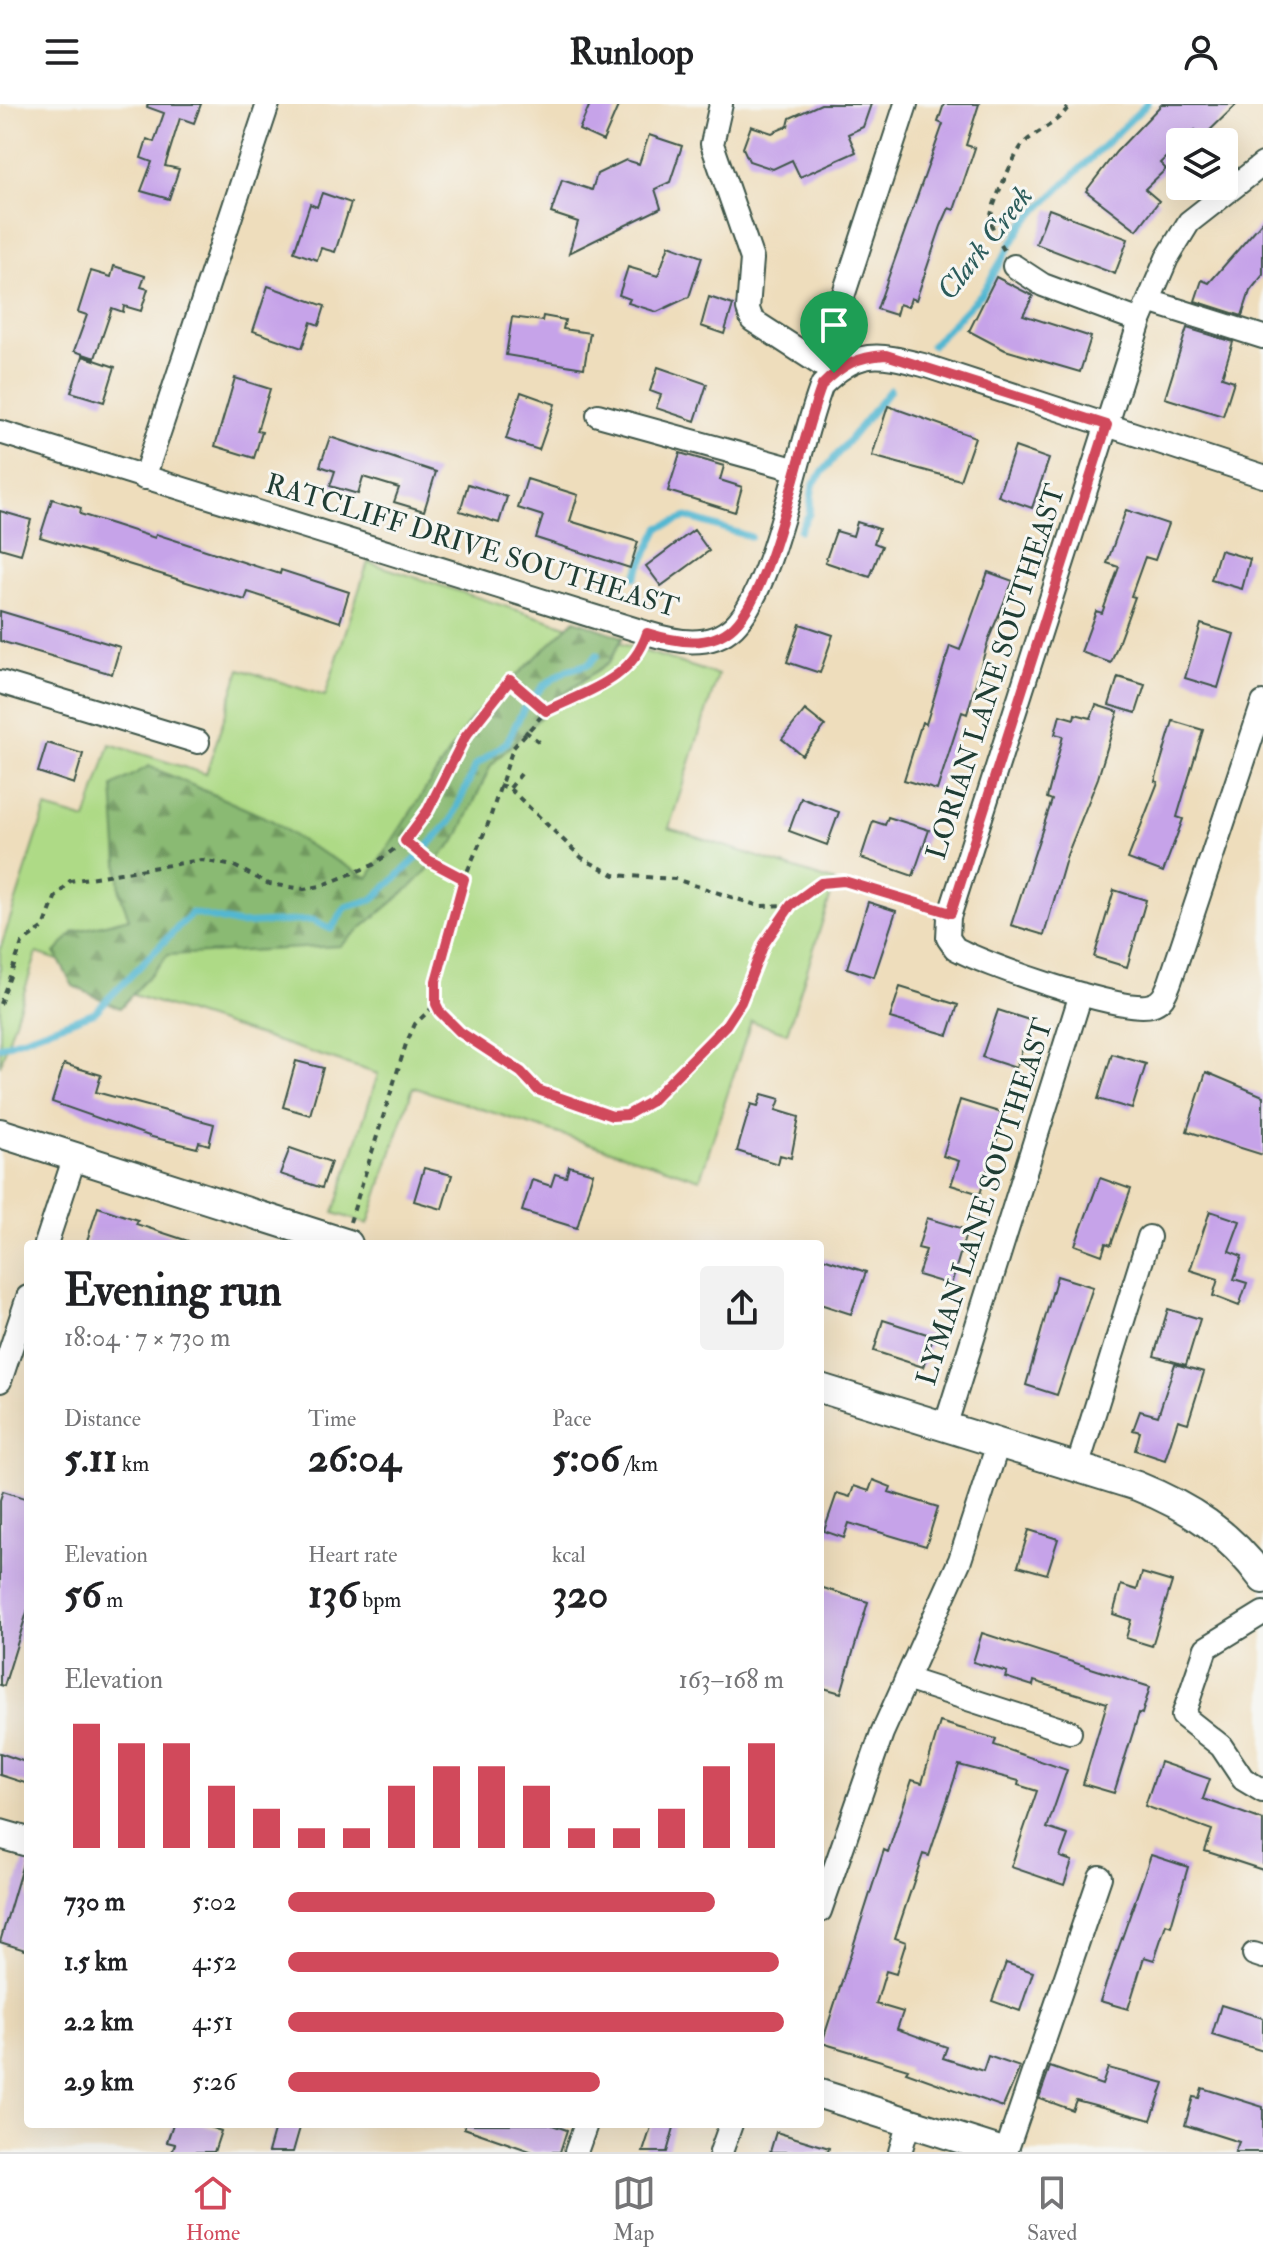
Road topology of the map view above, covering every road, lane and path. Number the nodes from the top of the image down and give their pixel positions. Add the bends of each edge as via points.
1 (268, 104) edge
2 (721, 104) edge
3 (906, 104) edge
4 (1071, 104) edge
5 (1263, 164) edge
6 (994, 234) dead end
7 (1014, 266) dead end
8 (1144, 311) junction
9 (1263, 337) edge
10 (838, 369) junction
11 (598, 415) dead end
12 (1107, 425) junction
13 (0, 432) edge
14 (794, 469) junction
15 (1263, 476) edge
16 (144, 478) junction
17 (645, 642) dead end
18 (0, 682) edge
19 (1263, 703) edge
20 (546, 711) junction
21 (525, 731) junction
22 (198, 742) dead end
23 (542, 744) dead end
24 (521, 774) dead end
25 (499, 785) junction
26 (509, 788) junction
27 (405, 841) junction
28 (464, 879) junction
29 (791, 905) junction
30 (951, 913) junction
31 (1081, 994) junction
32 (0, 1004) edge
33 (436, 1004) junction
34 (0, 1133) edge
35 (75, 1156) junction
36 (1149, 1237) dead end
37 (47, 1240) edge
38 (333, 1240) edge
39 (346, 1240) edge
40 (24, 1309) edge
41 (0, 1381) edge
42 (824, 1389) edge
43 (945, 1427) junction
44 (998, 1444) junction
45 (1077, 1468) junction
46 (1263, 1579) edge
47 (1263, 1613) edge
48 (906, 1679) junction
49 (1070, 1732) dead end
50 (1263, 1791) edge
51 (0, 1834) edge
52 (24, 1841) edge
53 (1100, 1877) dead end
54 (824, 1900) edge
55 (824, 2095) edge
56 (909, 2122) junction
57 (585, 2128) edge
58 (730, 2128) edge
59 (576, 2152) edge
60 (721, 2152) edge
61 (900, 2152) edge
62 (1005, 2152) edge

1 - 16 street
2 - 10 street via 712,144 750,250 752,320
3 - 10 street via 829,339
4 - 6 path via 1057,123 1022,144 991,215
5 - 8 street, LORIAN LANE SOUTHEAST via 1189,222
7 - 8 street via 1043,285
8 - 9 street
8 - 12 street, LORIAN LANE SOUTHEAST
10 - 12 street via 862,357 886,355
10 - 14 street, RATCLIFF DRIVE SOUTHEAST via 822,385
11 - 14 street
12 - 15 street
12 - 30 street, LORIAN LANE SOUTHEAST
13 - 16 street, RATCLIFF DRIVE SOUTHEAST
14 - 16 street, RATCLIFF DRIVE SOUTHEAST via 767,564 747,610 733,628 700,642 663,638
17 - 20 path via 629,667
18 - 22 street
19 - 31 street via 1165,995 1156,1004 1134,1007
20 - 21 path
20 - 27 path via 510,680 458,749 428,810
21 - 23 path
21 - 25 path
24 - 26 path
25 - 26 path
25 - 28 path
26 - 29 path via 597,868 614,875 675,879 750,905
27 - 28 path
27 - 32 path via 363,870 304,889 269,884 234,866 201,860 70,881 55,898 44,927 22,943
28 - 33 path via 436,981
29 - 30 path via 821,883 837,880
29 - 33 path via 760,952 726,1025 657,1096 627,1115 599,1113 538,1090 512,1065 451,1025
30 - 31 street, LORIAN LANE SOUTHEAST via 948,938 964,954
31 - 43 street, LYMAN LANE SOUTHEAST
33 - 39 path via 415,1024 406,1044
34 - 35 main road
35 - 37 street
35 - 38 main road
36 - 45 street
40 - 41 street
42 - 43 main road
43 - 44 main road
44 - 45 main road
44 - 48 street via 951,1583
45 - 46 main road via 1181,1504 1222,1532
47 - 50 street via 1206,1648 1183,1716 1221,1746 1243,1779
48 - 49 street
48 - 54 street
51 - 52 main road
53 - 62 street
55 - 56 main road
56 - 61 street
56 - 62 main road
57 - 59 street
58 - 60 street

